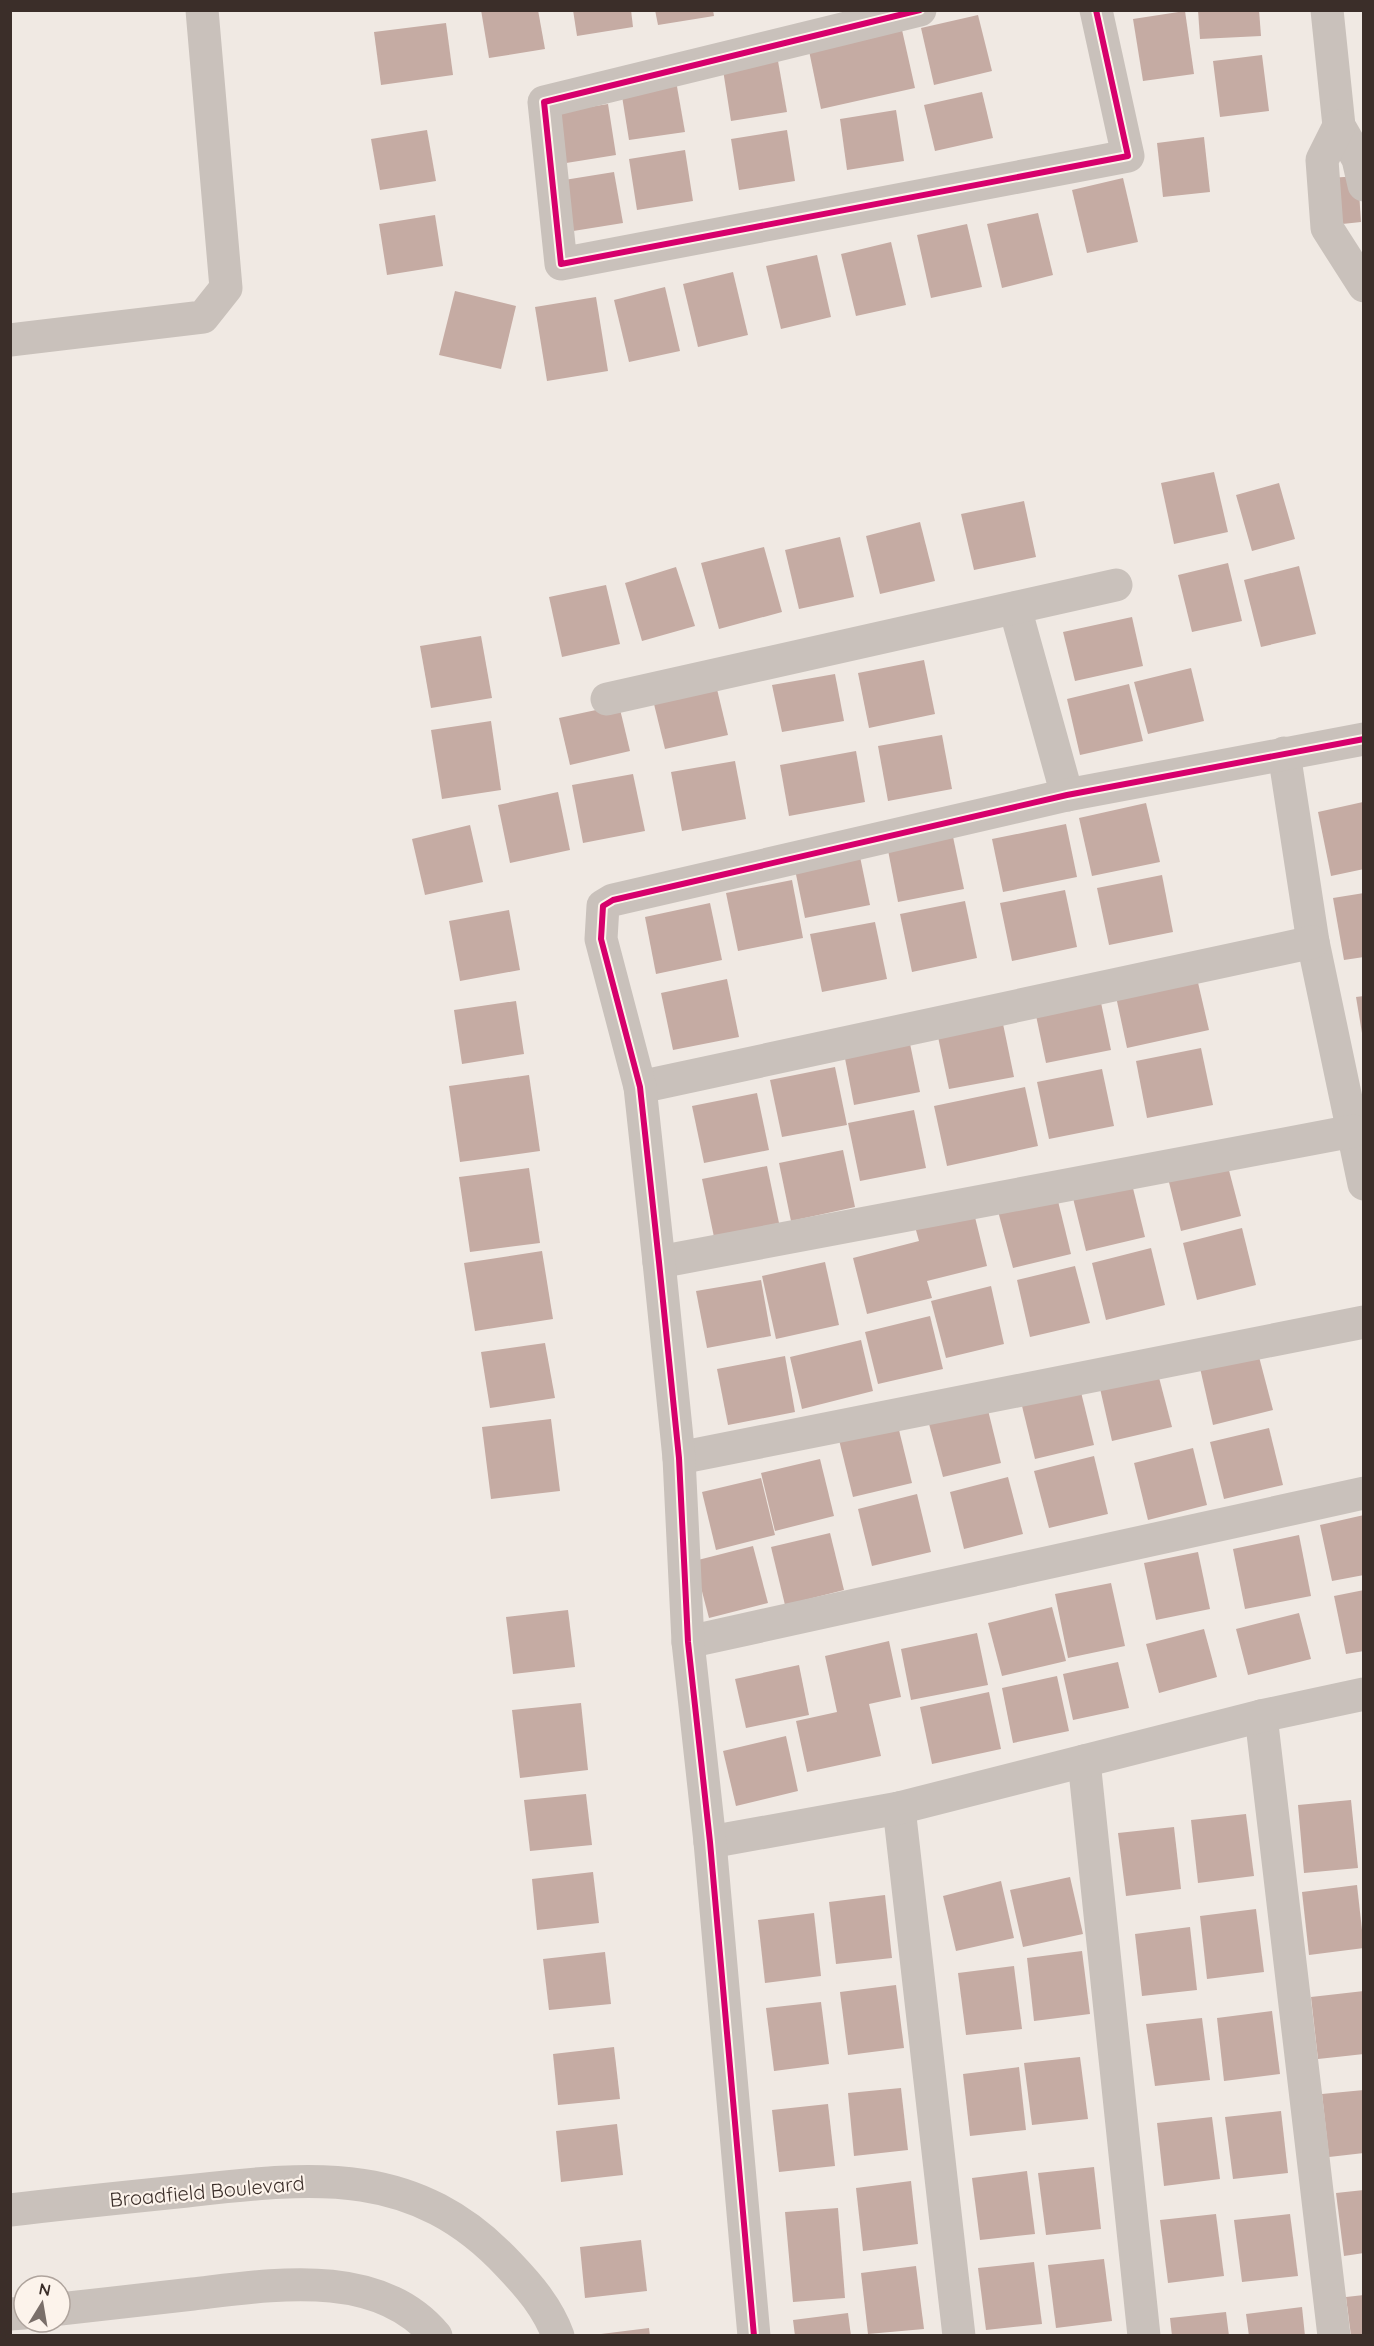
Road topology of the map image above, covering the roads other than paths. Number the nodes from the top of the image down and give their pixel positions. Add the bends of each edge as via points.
1 (202, 10) edge
2 (920, 10) edge
3 (1096, 10) edge
4 (1327, 10) edge
5 (1339, 126) junction
6 (1364, 185) edge
7 (1364, 286) edge
8 (10, 340) edge
9 (1116, 585) dead end
10 (1015, 608) junction
11 (607, 699) dead end
12 (1364, 739) edge
13 (1284, 753) junction
14 (1067, 795) junction
15 (1313, 942) junction
16 (640, 1087) junction
17 (1353, 1131) junction
18 (1364, 1184) edge
19 (659, 1262) junction
20 (1364, 1322) edge
21 (679, 1458) junction
22 (1364, 1493) edge
23 (688, 1642) junction
24 (1364, 1694) edge
25 (1261, 1716) junction
26 (1084, 1761) junction
27 (899, 1808) junction
28 (710, 1842) junction
29 (10, 2210) edge
30 (72, 2308) edge
31 (436, 2336) edge
32 (558, 2336) edge
33 (754, 2336) edge
34 (959, 2336) edge
35 (1144, 2336) edge
36 (1334, 2336) edge

1 - 8 street via 226,288 203,317
2 - 3 street via 544,102 561,264 1128,156
4 - 5 street
5 - 6 street via 1358,159
5 - 7 street via 1322,160 1327,228
9 - 10 street
10 - 11 street
10 - 14 street
12 - 13 street
13 - 14 street
13 - 15 street
14 - 16 street via 613,900 603,906 601,939
15 - 16 street
15 - 17 street
16 - 19 street
17 - 18 street
17 - 19 street
19 - 21 street
20 - 21 street
21 - 23 street
22 - 23 street
23 - 28 street
24 - 25 street
25 - 26 street
25 - 36 street
26 - 27 street
26 - 35 street
27 - 28 street
27 - 34 street
28 - 33 street
29 - 32 street, Broadfield Boulevard via 287,2181 368,2186 439,2208 472,2229 531,2287
30 - 31 street via 318,2284 355,2290 396,2304

